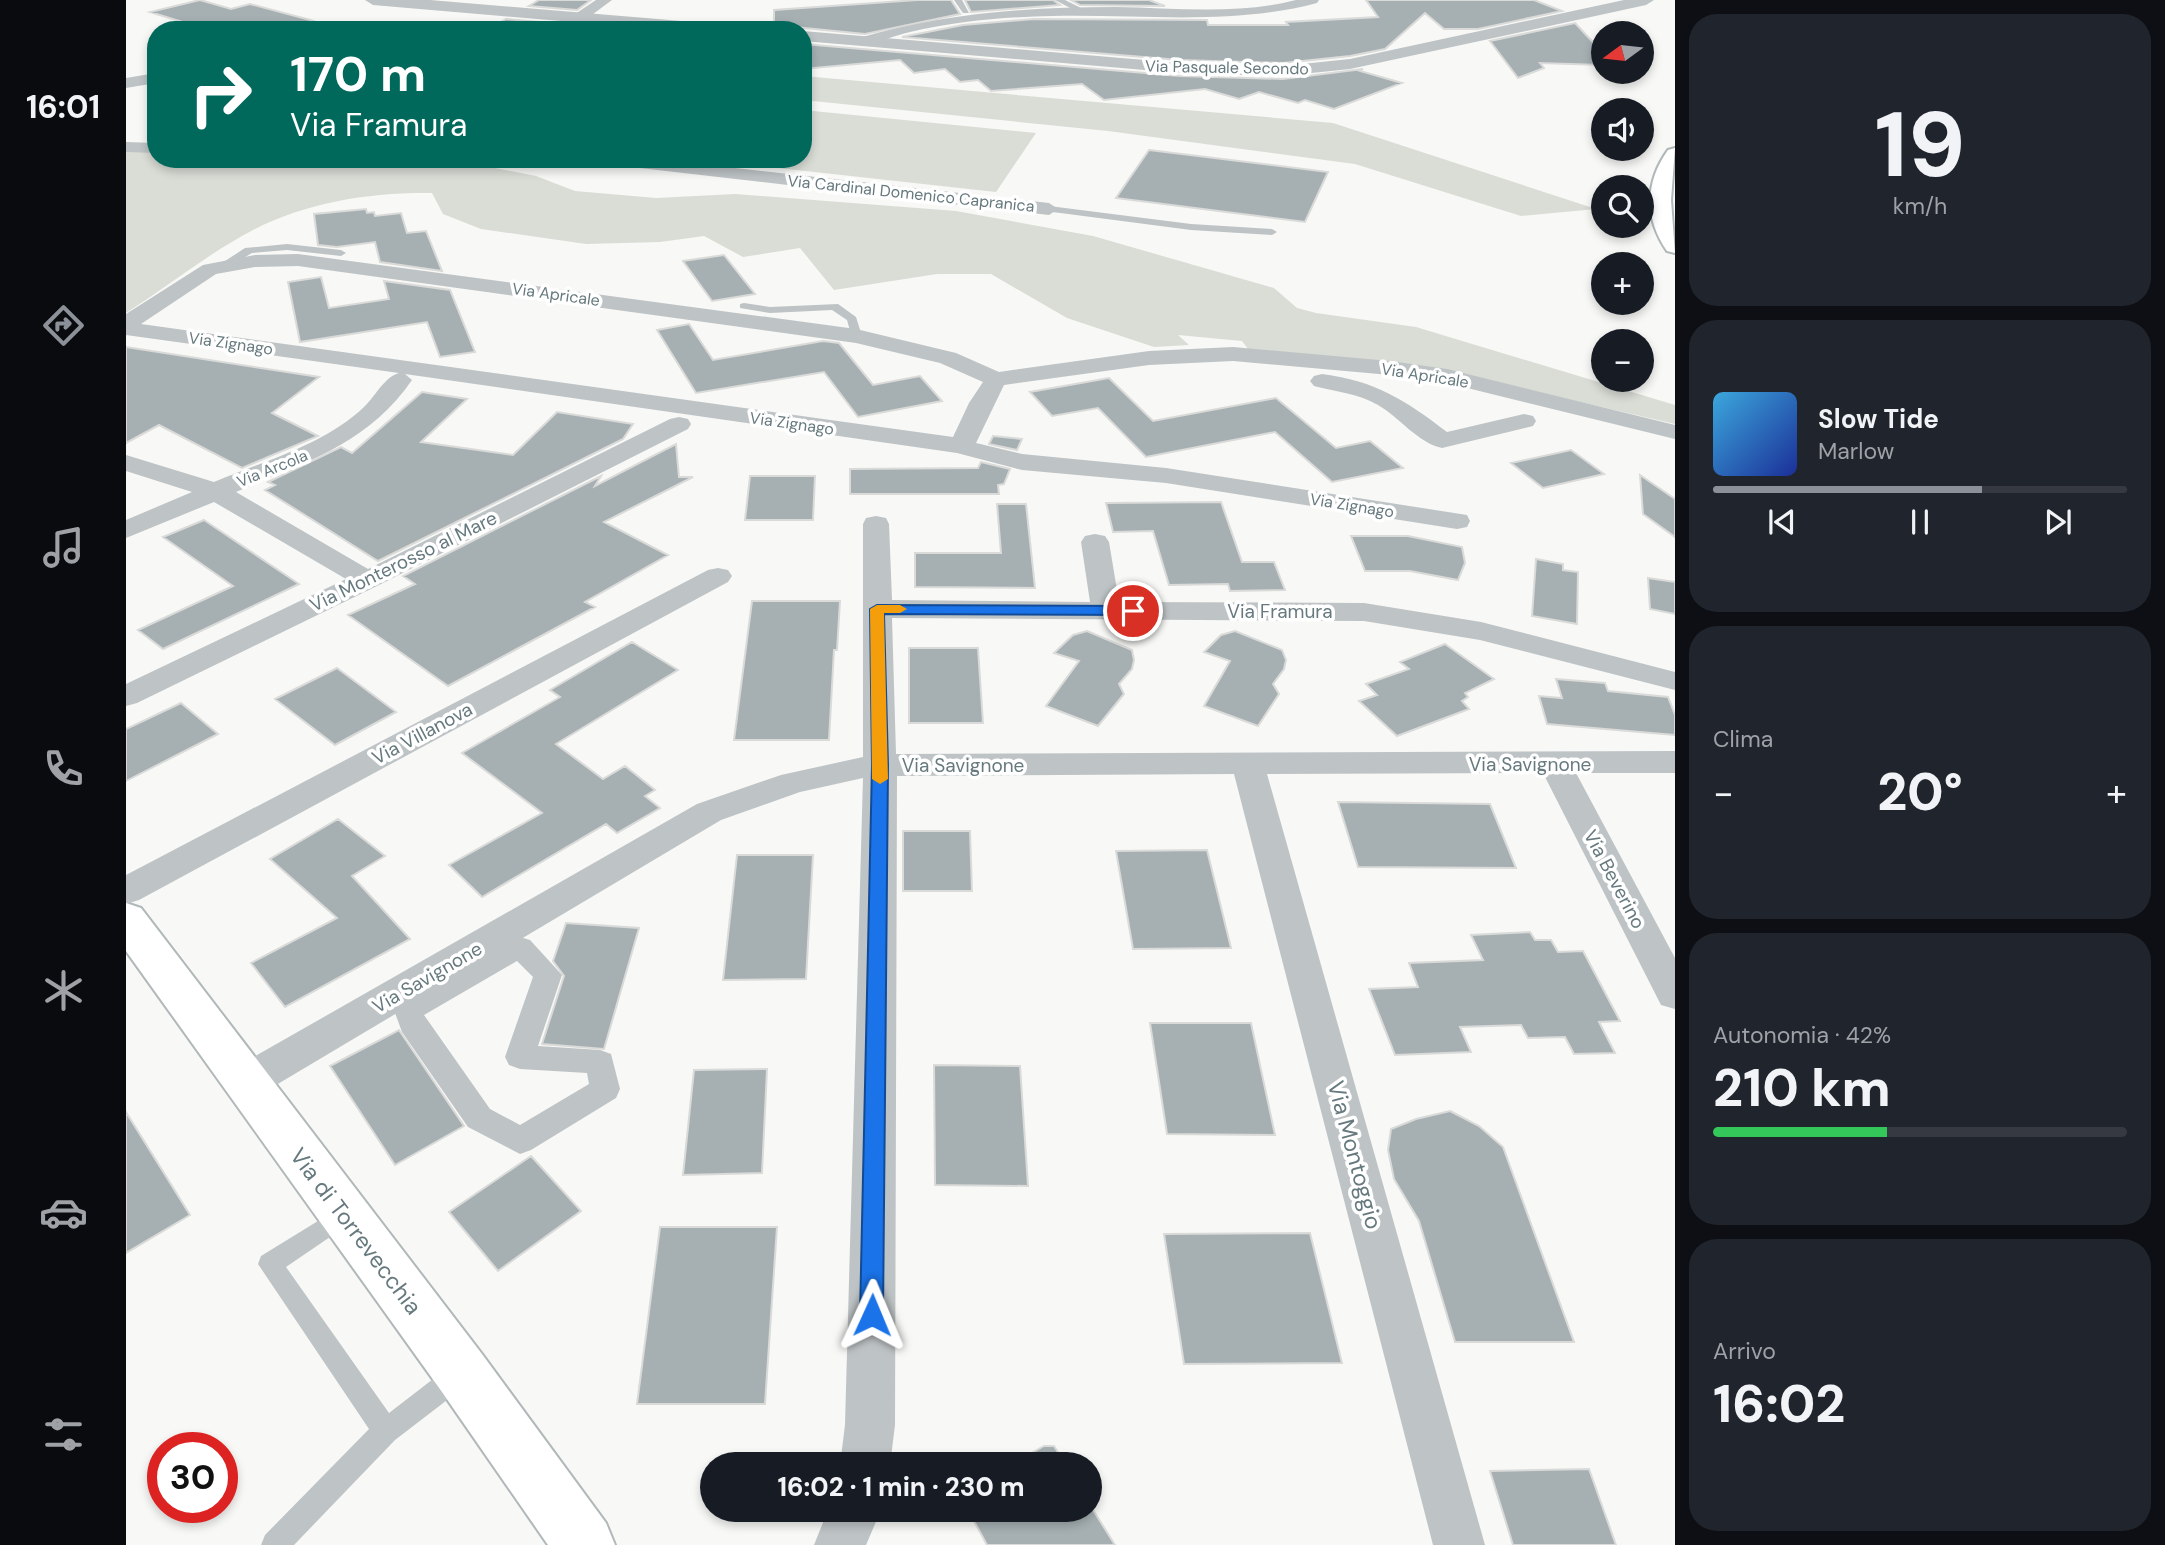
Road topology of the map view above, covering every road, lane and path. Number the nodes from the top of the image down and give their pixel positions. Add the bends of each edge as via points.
1 (373, 0) edge
2 (606, 0) edge
3 (1059, 0) edge
4 (1312, 0) edge
5 (1646, 0) edge
6 (962, 6) edge
7 (1077, 8) junction
8 (507, 12) junction
9 (580, 17) junction
10 (456, 21) edge
11 (626, 21) edge
12 (812, 37) edge
13 (864, 41) junction
14 (147, 80) edge
15 (126, 83) edge
16 (126, 147) edge
17 (147, 148) edge
18 (1675, 154) edge
19 (685, 168) edge
20 (1049, 209) joint
21 (1272, 232) dead end
22 (1675, 246) edge
23 (341, 253) dead end
24 (224, 265) junction
25 (744, 306) dead end
26 (126, 326) edge
27 (856, 335) junction
28 (1169, 356) junction
29 (996, 379) junction
30 (400, 380) dead end
31 (1524, 421) dead end
32 (679, 424) dead end
33 (1675, 432) edge
34 (962, 446) junction
35 (126, 463) edge
36 (215, 491) junction
37 (1457, 521) dead end
38 (876, 524) dead end
39 (126, 530) edge
40 (1095, 542) dead end
41 (718, 576) dead end
42 (367, 580) junction
43 (877, 609) junction
44 (1107, 611) junction
45 (1675, 681) edge
46 (126, 696) edge
47 (1675, 762) edge
48 (1555, 764) junction
49 (880, 765) junction
50 (1248, 765) junction
51 (126, 891) edge
52 (126, 919) edge
53 (1675, 994) edge
54 (246, 1082) junction
55 (479, 1118) joint
56 (344, 1215) junction
57 (461, 1373) junction
58 (386, 1432) junction
59 (867, 1452) edge
60 (850, 1522) edge
61 (275, 1545) edge
62 (584, 1545) edge
63 (840, 1545) edge
64 (1459, 1545) edge

1 - 8 street
2 - 9 street
3 - 7 lane
4 - 7 street via 1253,12
5 - 13 street, Via Pasquale Secondo via 1310,70 1163,67
6 - 7 street
6 - 13 street
8 - 9 street
8 - 10 street
9 - 11 street
12 - 13 street, Via Pasquale Secondo
14 - 15 street
16 - 17 street
18 - 22 main road via 1666,171 1661,206 1661,218
19 - 20 street, Via Cardinal Domenico Capranica
20 - 21 lane
23 - 24 lane via 287,247 249,250
24 - 26 street, Via Apricale via 200,274
24 - 27 street, Via Apricale via 305,261
25 - 27 lane via 770,310 834,306 852,319
26 - 34 street, Via Zignago
27 - 29 street, Via Apricale via 948,358
28 - 29 street, Via Apricale
28 - 31 street, Via Apricale via 1198,373 1361,387 1380,394 1442,441
28 - 33 street, Via Apricale via 1233,354 1413,371
29 - 34 street
30 - 36 street, Via Arcola via 349,432
32 - 42 street, Via Monterosso al Mare
34 - 37 street, Via Zignago via 1018,464 1123,470
35 - 36 street
36 - 39 street, Via Arcola
36 - 42 street
38 - 43 street
40 - 44 street
41 - 51 street, Via Villanova
42 - 46 street, Via Monterosso al Mare
43 - 44 street, Via Framura
43 - 49 street
44 - 45 street, Via Framura via 1364,612 1481,631
47 - 48 street, Via Savignone
48 - 50 street, Via Savignone
48 - 53 street, Via Beverino
49 - 50 street, Via Savignone
49 - 54 street, Via Savignone via 778,785 709,812
49 - 59 street
50 - 64 street, Via Montoggio
52 - 54 main road, Via di Torrevecchia
54 - 56 main road, Via di Torrevecchia
55 - 55 street via 520,1141 605,1089 600,1062 520,1057 548,975 520,947 408,1010 412,1024
56 - 57 main road, Via di Torrevecchia
56 - 58 lane via 270,1264
57 - 58 lane
57 - 62 main road, Via di Torrevecchia
58 - 61 lane
60 - 63 street

